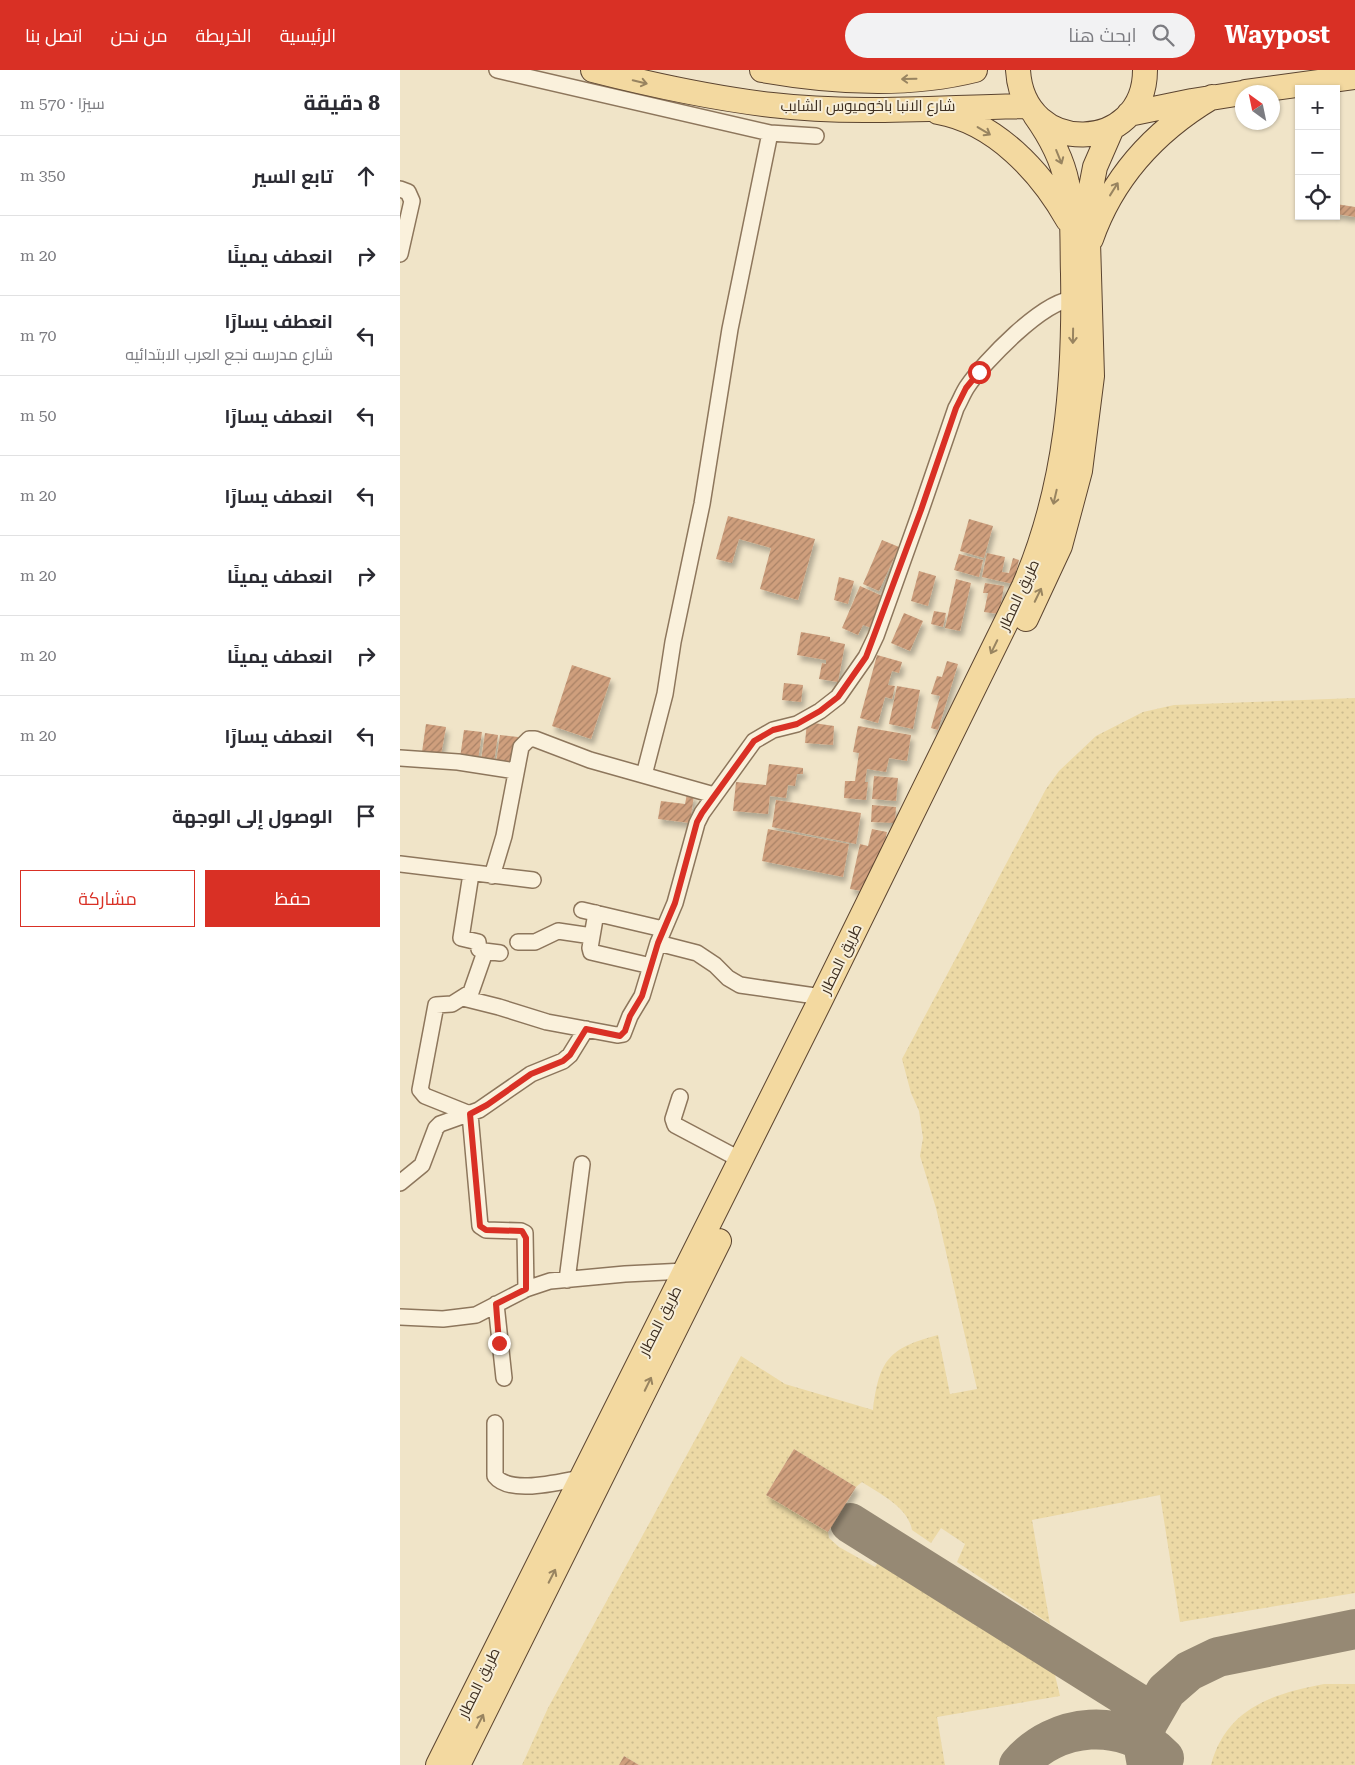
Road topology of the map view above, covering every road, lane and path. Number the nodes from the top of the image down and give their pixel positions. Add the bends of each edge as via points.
1 (497, 70) edge
2 (593, 70) edge
3 (762, 70) edge
4 (975, 70) edge
5 (1018, 70) edge
6 (1145, 70) edge
7 (1355, 77) edge
8 (1280, 88) edge
9 (1235, 94) edge
10 (1212, 97) junction
11 (922, 110) junction
12 (1031, 110) junction
13 (1121, 121) junction
14 (770, 132) junction
15 (816, 136) dead end
16 (400, 189) edge
17 (1071, 224) junction
18 (1088, 250) junction
19 (400, 254) edge
20 (1074, 299) junction
21 (1081, 394) junction
22 (400, 758) edge
23 (516, 771) junction
24 (644, 775) junction
25 (714, 795) junction
26 (400, 864) edge
27 (471, 874) junction
28 (492, 876) junction
29 (533, 880) dead end
30 (592, 936) junction
31 (661, 936) junction
32 (518, 942) dead end
33 (484, 950) junction
34 (500, 953) dead end
35 (651, 966) junction
36 (822, 997) junction
37 (463, 998) junction
38 (586, 1029) junction
39 (680, 1097) dead end
40 (470, 1114) junction
41 (741, 1160) junction
42 (582, 1164) dead end
43 (400, 1183) edge
44 (685, 1271) junction
45 (567, 1280) junction
46 (526, 1289) junction
47 (496, 1304) junction
48 (400, 1318) edge
49 (504, 1378) dead end
50 (622, 1417) junction
51 (495, 1423) dead end
52 (581, 1478) junction
53 (438, 1765) edge
54 (458, 1765) edge

1 - 14 street
2 -> 11 main road, شارع الانبا باخوميوس الشايب via 671,89 773,106
4 -> 3 main road, شارع الانبا باخوميوس الشايب via 923,79 873,80
5 - 12 main road, طريق المطار via 1019,82
6 - 13 main road, طريق المطار via 1142,91
7 - 8 main road
9 - 10 main road
10 - 13 main road
18 -> 10 main road via 1097,222 1125,172 1164,130
11 - 12 main road, شارع الانبا باخوميوس الشايب
11 -> 17 main road via 950,114 999,140 1041,178
12 - 13 main road via 1054,129 1077,135 1089,135
12 -> 17 main road, طريق المطار via 1050,136 1060,159 1068,183
13 - 18 main road, طريق المطار via 1096,167 1090,187
14 - 15 street
14 - 24 street via 730,329 702,504 665,694
16 - 19 street via 408,192 412,201
17 - 20 main road, طريق المطار
18 - 21 main road, طريق المطار via 1092,331
20 -> 21 main road, طريق المطار
20 - 25 street via 1056,303 1023,328 966,388 956,408 876,636 852,680 820,711 754,741
21 -> 36 main road, طريق المطار via 1040,549
50 -> 21 main road, طريق المطار via 1045,582 1060,546 1080,471
22 - 23 street
23 - 24 street via 521,747 524,742 535,739 590,760
23 - 28 street via 504,836
24 - 25 street
25 - 31 street via 697,822 675,903
26 - 27 street
27 - 28 street
27 - 33 street via 461,938 478,942 479,949
28 - 29 street
30 - 31 street via 589,911
30 - 32 street via 558,931 535,942
30 - 35 street via 591,952
31 - 35 street
31 - 36 street via 698,953 740,985
33 - 34 street
33 - 37 street via 473,988
35 - 38 street via 641,998 623,1034
36 - 41 main road, طريق المطار
37 - 38 street via 546,1022
37 - 40 street via 452,1004 436,1005 420,1090 425,1096
38 - 40 street via 563,1061 531,1074
39 - 41 street via 674,1125
40 - 43 street via 440,1124 422,1165
40 - 46 street via 480,1226 486,1230 525,1233
41 - 44 main road, طريق المطار
42 - 45 street
44 - 45 street
44 - 50 main road, طريق المطار
45 - 46 street via 550,1281
46 - 47 street
47 - 48 street via 476,1315 462,1318
47 - 49 street
50 - 52 main road, طريق المطار
54 -> 50 main road, طريق المطار
51 - 52 street via 494,1476 499,1481 518,1486
52 - 53 main road, طريق المطار

